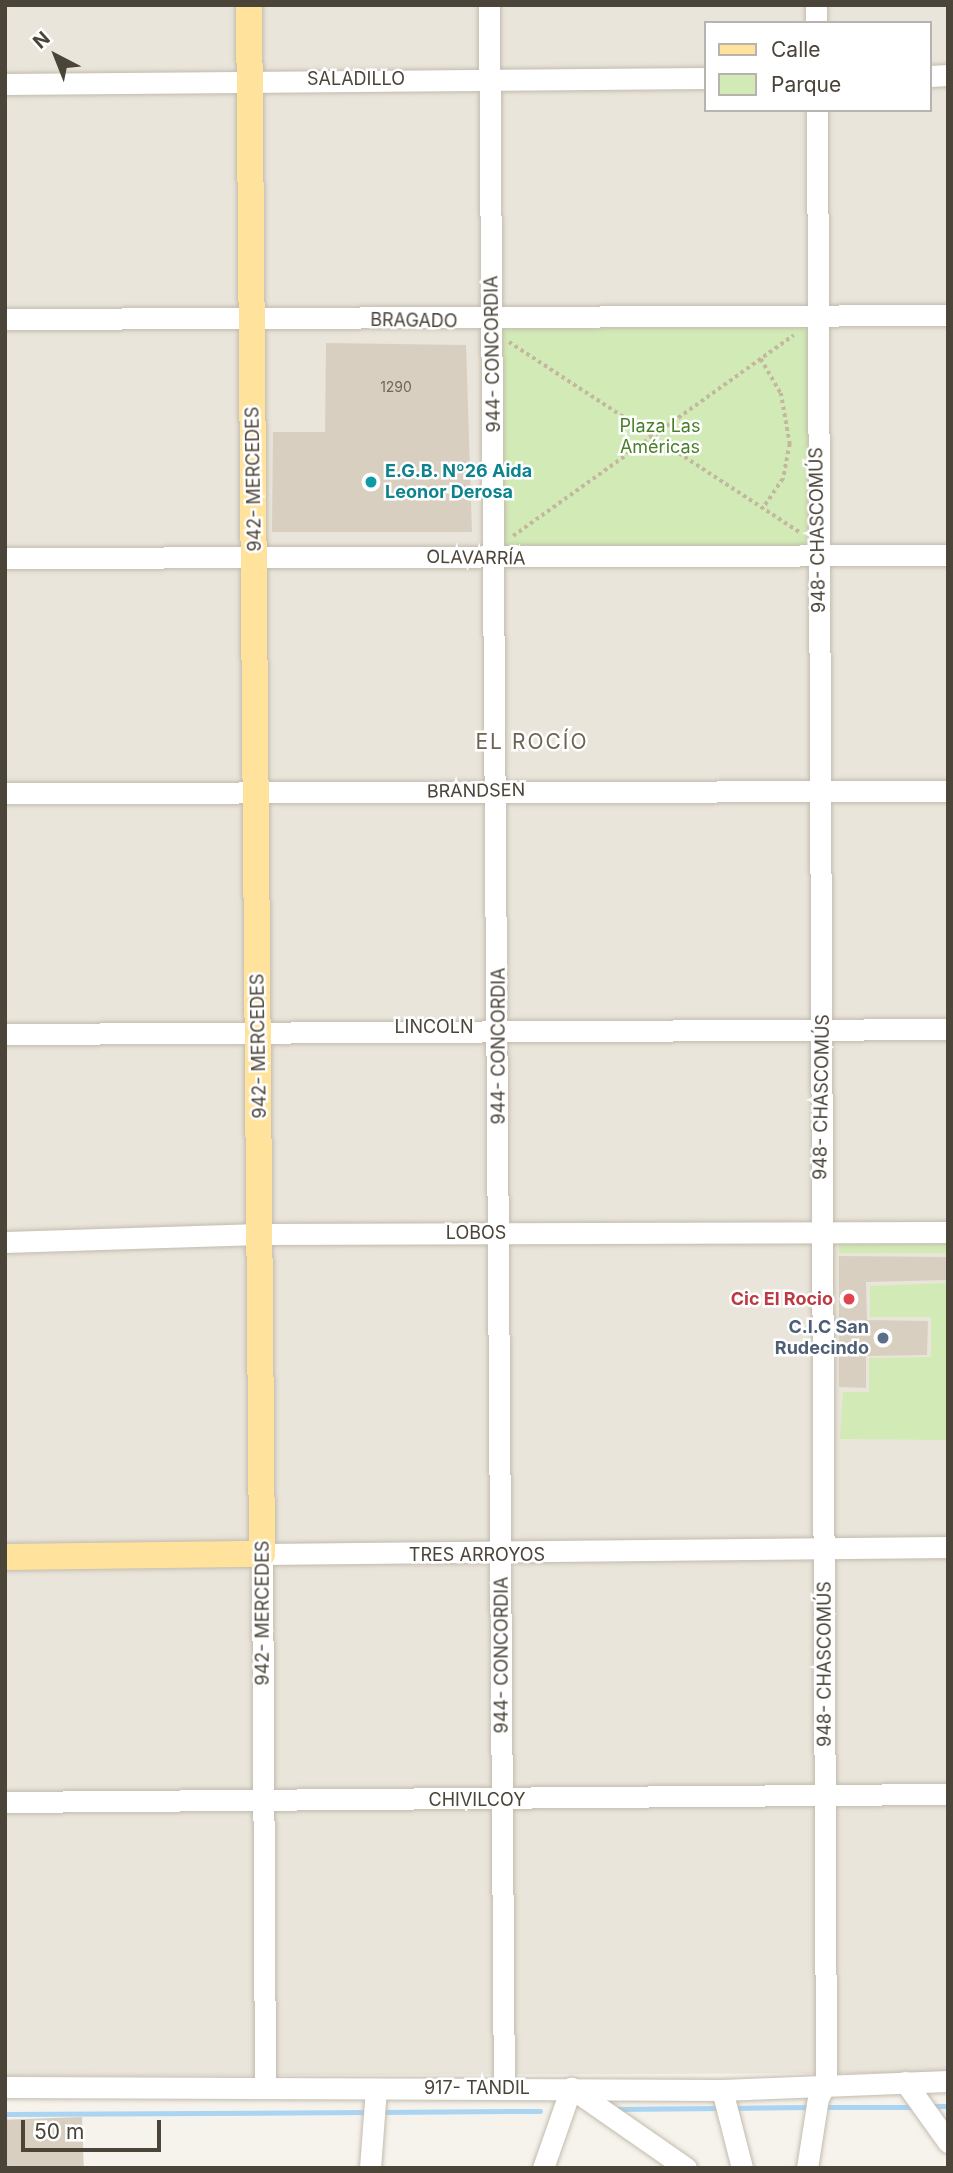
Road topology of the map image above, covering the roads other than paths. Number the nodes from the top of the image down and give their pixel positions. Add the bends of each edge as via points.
1 (249, 5) edge
2 (489, 5) edge
3 (704, 78) edge
4 (250, 79) junction
5 (489, 79) junction
6 (5, 84) edge
7 (817, 112) edge
8 (948, 315) edge
9 (816, 317) junction
10 (5, 319) edge
11 (252, 319) junction
12 (493, 327) junction
13 (819, 551) junction
14 (254, 553) junction
15 (497, 553) junction
16 (948, 555) edge
17 (5, 558) edge
18 (498, 790) junction
19 (820, 791) junction
20 (948, 791) edge
21 (5, 793) edge
22 (256, 797) junction
23 (823, 1025) junction
24 (499, 1027) junction
25 (258, 1028) junction
26 (948, 1029) edge
27 (5, 1034) edge
28 (820, 1232) junction
29 (948, 1232) edge
30 (500, 1233) junction
31 (260, 1234) junction
32 (5, 1242) edge
33 (824, 1548) junction
34 (948, 1548) edge
35 (262, 1554) junction
36 (502, 1556) junction
37 (5, 1558) edge
38 (827, 1794) junction
39 (948, 1794) edge
40 (264, 1800) junction
41 (502, 1801) junction
42 (5, 1802) edge
43 (948, 2081) edge
44 (905, 2082) junction
45 (826, 2083) junction
46 (5, 2087) edge
47 (265, 2087) junction
48 (504, 2088) junction
49 (571, 2088) junction
50 (724, 2102) junction
51 (376, 2104) junction
52 (948, 2142) edge
53 (370, 2168) edge
54 (543, 2168) edge
55 (686, 2168) edge
56 (742, 2168) edge
57 (807, 2168) edge

1 - 4 main road, 942- MERCEDES
2 - 5 street, 944- CONCORDIA
3 - 5 street, SALADILLO
4 - 5 street, SALADILLO
4 - 6 street, SALADILLO
4 - 11 main road, 942- MERCEDES
5 - 12 street, 944- CONCORDIA
7 - 9 street, 948- CHASCOMÚS
8 - 9 street, BRAGADO
9 - 12 street, BRAGADO
9 - 13 street, 948- CHASCOMÚS
10 - 11 street, BRAGADO
11 - 12 street, BRAGADO
11 - 14 main road, 942- MERCEDES
12 - 15 street, 944- CONCORDIA
13 - 15 street, OLAVARRÍA
13 - 16 street, OLAVARRÍA
13 - 19 street, 948- CHASCOMÚS
14 - 15 street, OLAVARRÍA
14 - 17 street, OLAVARRÍA
14 - 22 main road, 942- MERCEDES
15 - 18 street, 944- CONCORDIA
18 - 19 street, BRANDSEN
18 - 22 street, BRANDSEN
18 - 24 street, 944- CONCORDIA
19 - 20 street, BRANDSEN
19 - 23 street, 948- CHASCOMÚS
21 - 22 street, BRANDSEN
22 - 25 main road, 942- MERCEDES
23 - 24 street, LINCOLN
23 - 26 street, LINCOLN
23 - 28 street, 948- CHASCOMÚS
24 - 25 street, LINCOLN
24 - 30 street, 944- CONCORDIA
25 - 27 street, LINCOLN
25 - 31 main road, 942- MERCEDES
28 - 29 street, LOBOS
28 - 30 street, LOBOS
28 - 33 street, 948- CHASCOMÚS
30 - 31 street, LOBOS
30 - 36 street, 944- CONCORDIA
31 - 32 street, LOBOS
31 - 35 main road, 942- MERCEDES
33 - 34 street, TRES ARROYOS
33 - 36 street, TRES ARROYOS
33 - 38 street, 948- CHASCOMÚS
35 - 36 street, TRES ARROYOS
35 - 37 main road, TRES ARROYOS
35 - 40 street, 942- MERCEDES
36 - 41 street, 944- CONCORDIA
38 - 39 street, CHIVILCOY
38 - 41 street, CHIVILCOY
38 - 45 street, 948- CHASCOMÚS
40 - 41 street, CHIVILCOY
40 - 42 street, CHIVILCOY
40 - 47 street, 942- MERCEDES
41 - 48 street, 944- CONCORDIA
43 - 44 street, 917- TANDIL
44 - 45 street, 917- TANDIL
44 - 52 street
45 - 50 street, 917- TANDIL
45 - 57 street, 948- CHASCOMÚS via 818,2098
46 - 47 street, 917- TANDIL
47 - 51 street, 917- TANDIL
48 - 49 street, 917- TANDIL
48 - 51 street, 917- TANDIL
49 - 50 street, 917- TANDIL
49 - 54 street
49 - 55 street
50 - 56 street
51 - 53 street

